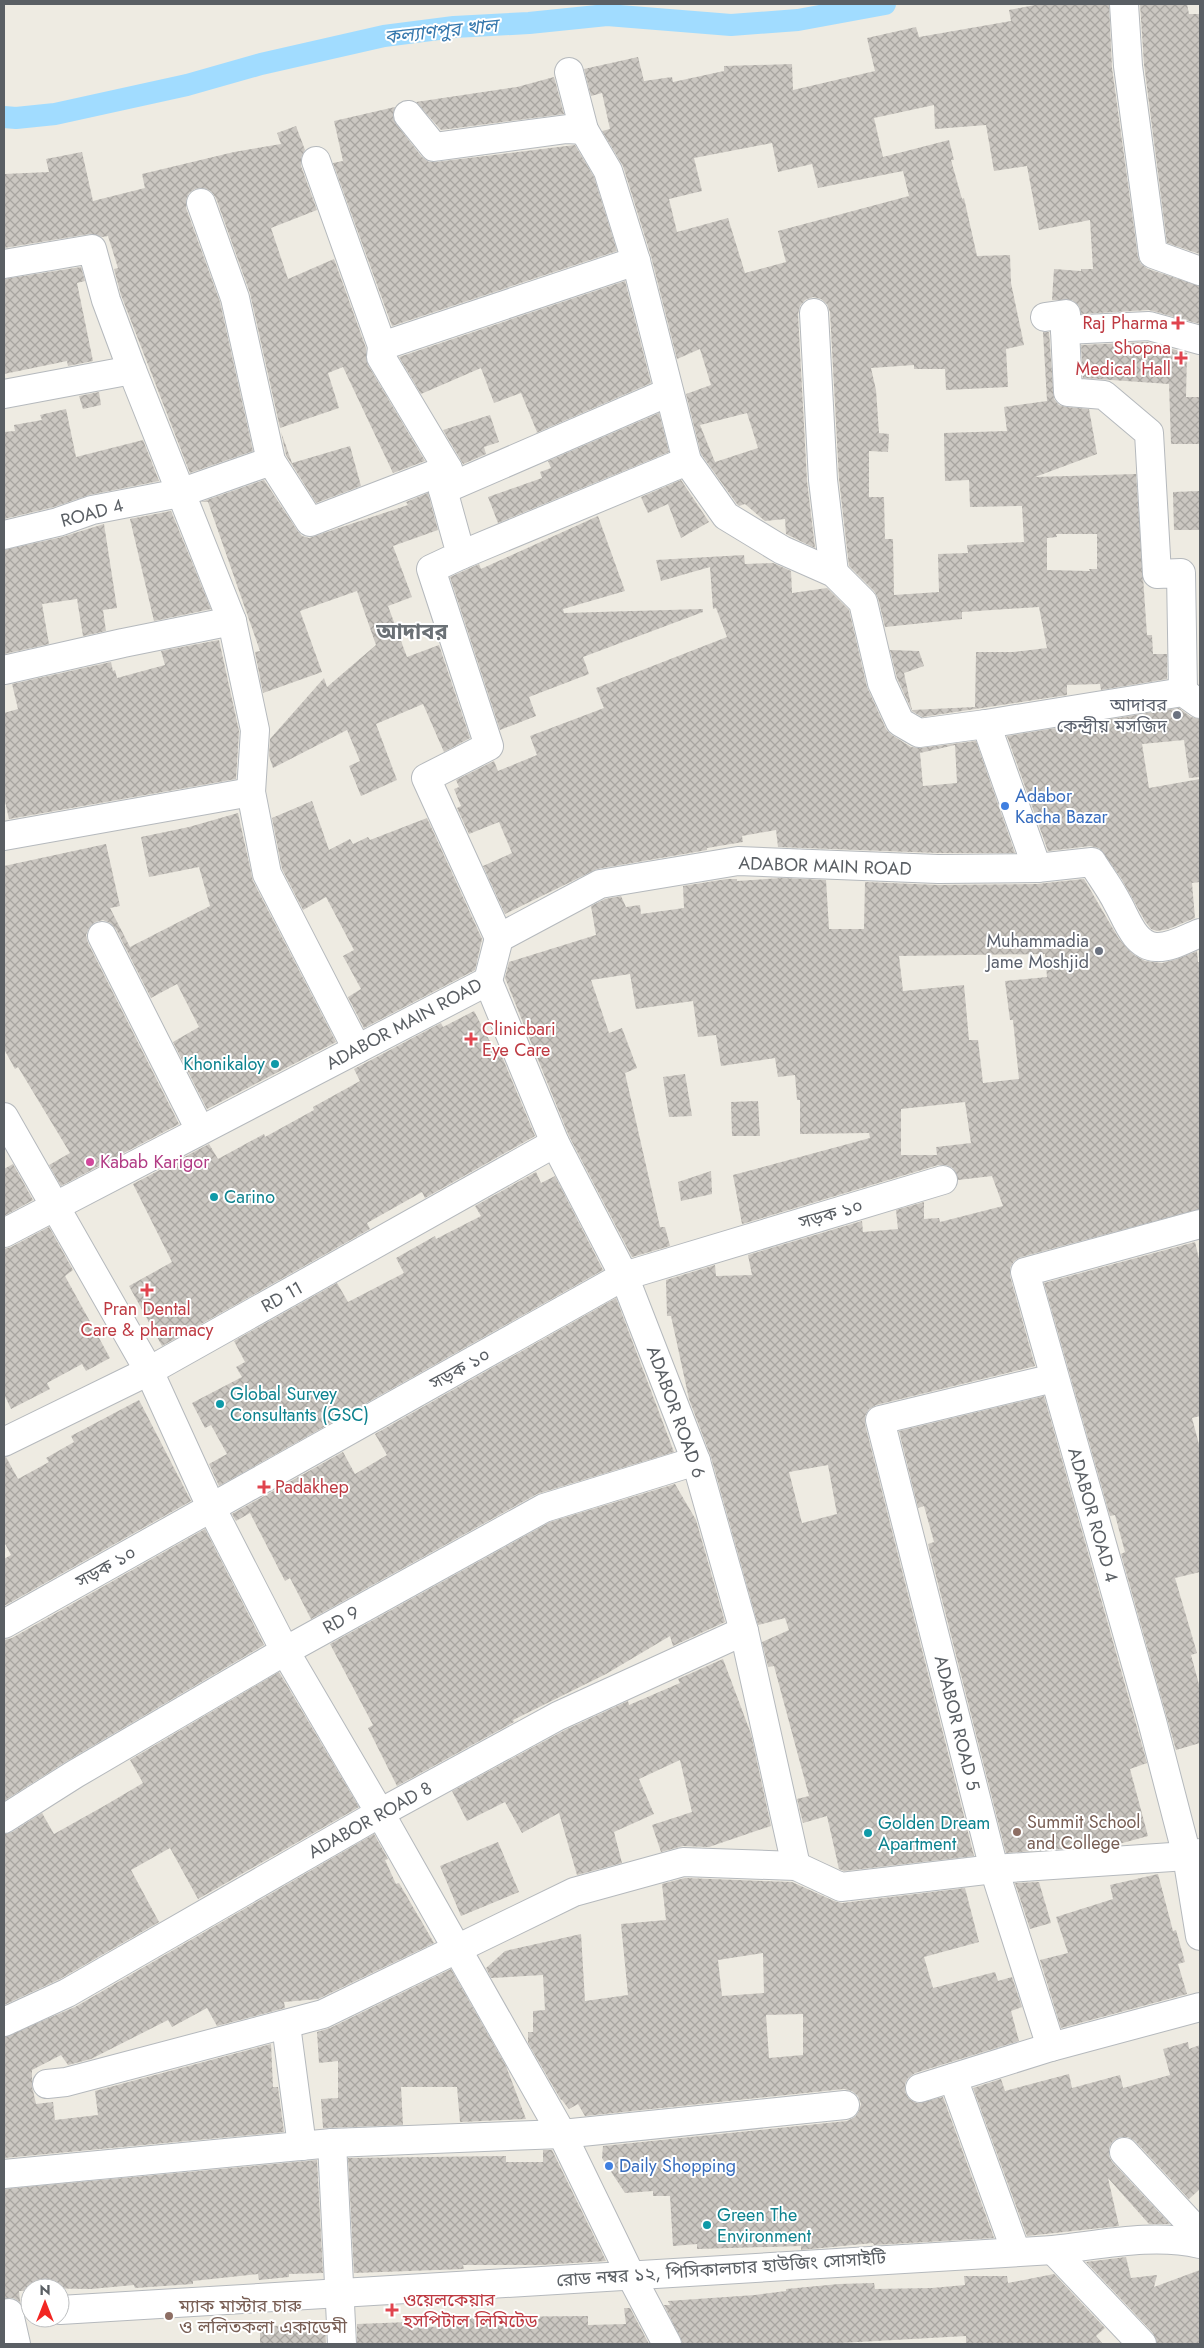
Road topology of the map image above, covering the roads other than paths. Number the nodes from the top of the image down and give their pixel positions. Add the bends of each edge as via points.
1 (1124, 4) edge
2 (569, 72) dead end
3 (408, 115) dead end
4 (584, 130) junction
5 (316, 161) dead end
6 (200, 203) dead end
7 (636, 260) junction
8 (4, 264) edge
9 (1200, 271) edge
10 (814, 314) dead end
11 (1200, 340) edge
12 (382, 346) junction
13 (132, 370) junction
14 (669, 392) junction
15 (4, 394) edge
16 (271, 461) junction
17 (687, 461) junction
18 (445, 480) junction
19 (180, 493) junction
20 (4, 535) edge
21 (461, 556) junction
22 (834, 573) junction
23 (232, 621) junction
24 (4, 670) edge
25 (1192, 698) edge
26 (986, 724) junction
27 (251, 792) junction
28 (4, 836) edge
29 (1037, 868) junction
30 (1200, 933) edge
31 (102, 936) dead end
32 (499, 938) junction
33 (488, 981) junction
34 (357, 1049) junction
35 (4, 1117) edge
36 (200, 1130) junction
37 (555, 1143) junction
38 (943, 1180) dead end
39 (55, 1206) junction
40 (1200, 1224) edge
41 (4, 1233) edge
42 (624, 1276) junction
43 (150, 1371) junction
44 (1054, 1378) junction
45 (4, 1442) edge
46 (696, 1461) junction
47 (212, 1509) junction
48 (4, 1624) edge
49 (744, 1631) junction
50 (285, 1651) junction
51 (380, 1813) junction
52 (4, 1819) edge
53 (1193, 1854) edge
54 (796, 1866) junction
55 (994, 1869) junction
56 (1200, 1936) edge
57 (456, 1948) junction
58 (1200, 2007) edge
59 (4, 2022) edge
60 (286, 2025) junction
61 (1051, 2047) junction
62 (953, 2078) junction
63 (47, 2084) dead end
64 (920, 2088) dead end
65 (845, 2105) dead end
66 (562, 2134) junction
67 (332, 2144) junction
68 (302, 2146) junction
69 (1124, 2152) dead end
70 (4, 2174) edge
71 (1200, 2234) edge
72 (1200, 2244) edge
73 (1053, 2250) junction
74 (1016, 2252) junction
75 (630, 2276) junction
76 (340, 2292) junction
77 (70, 2309) edge
78 (14, 2312) edge
79 (16, 2344) edge
80 (342, 2344) edge
81 (667, 2344) edge
82 (1142, 2344) edge

1 - 9 street via 1128,66 1153,254
2 - 4 street
3 - 4 street via 434,147 567,129
4 - 7 street via 608,171
5 - 12 street
6 - 16 street via 235,298
7 - 12 street
7 - 14 street
8 - 13 street via 92,249 106,300
10 - 22 street via 823,480
11 - 25 street via 1149,326 1055,323 1068,392 1104,394 1149,433 1157,574 1180,573
12 - 18 street via 381,357
13 - 15 street
13 - 19 street
14 - 17 street
14 - 18 street
16 - 18 street via 310,522
16 - 19 street, ROAD 4
17 - 21 street
17 - 22 street via 726,516 782,550
18 - 21 street
19 - 20 street, ROAD 4 via 92,510
19 - 23 street
21 - 32 street via 431,569 490,746 426,778
22 - 26 street via 863,602 882,682 900,722 920,732
23 - 24 street
23 - 27 street via 255,730
25 - 26 street
26 - 29 street
27 - 28 street
27 - 34 street via 267,874
29 - 30 street, ADABOR MAIN ROAD via 1092,862 1118,902 1125,920 1144,944 1156,947 1170,945
29 - 32 street, ADABOR MAIN ROAD via 938,870 738,861 600,884
31 - 36 street
32 - 33 street, ADABOR MAIN ROAD
33 - 34 street, ADABOR MAIN ROAD
33 - 37 street, ADABOR ROAD 6
34 - 36 street, ADABOR MAIN ROAD
35 - 39 street
36 - 39 street, ADABOR MAIN ROAD
37 - 42 street, ADABOR ROAD 6
37 - 43 street, RD 11
38 - 42 street, সড়ক ১০
39 - 41 street, ADABOR MAIN ROAD
39 - 43 street
40 - 44 street, ADABOR ROAD 4 via 1025,1272
42 - 46 street, ADABOR ROAD 6
42 - 47 street, সড়ক ১০
43 - 45 street, RD 11
43 - 47 street
44 - 53 street, ADABOR ROAD 4
44 - 55 street, ADABOR ROAD 5 via 880,1420
46 - 49 street, ADABOR ROAD 6
46 - 50 street, RD 9 via 544,1508
47 - 48 street, সড়ক ১০
47 - 50 street
49 - 51 street, ADABOR ROAD 8 via 558,1716
49 - 54 street, ADABOR ROAD 6
50 - 51 street
50 - 52 street, RD 9
51 - 57 street
51 - 59 street, ADABOR ROAD 8 via 68,1993
53 - 55 street
53 - 56 street, ADABOR ROAD 4
54 - 55 street via 841,1887
54 - 57 street via 683,1862 574,1892
55 - 61 street, ADABOR ROAD 5
57 - 60 street via 324,2014
57 - 66 street
58 - 61 street
60 - 63 street via 66,2082
60 - 68 street
61 - 62 street
62 - 64 street
62 - 74 street
65 - 66 street
66 - 67 street
66 - 75 street
67 - 68 street
67 - 76 street
68 - 70 street
69 - 71 street
72 - 73 street, রোড নম্বর ১২, পিসিকালচার হাউজিং সোসাইটি via 1141,2240
73 - 74 street, রোড নম্বর ১২, পিসিকালচার হাউজিং সোসাইটি
73 - 82 street
74 - 75 street, রোড নম্বর ১২, পিসিকালচার হাউজিং সোসাইটি
75 - 76 street, রোড নম্বর ১২, পিসিকালচার হাউজিং সোসাইটি
75 - 81 street
76 - 77 street, রোড নম্বর ১২, পিসিকালচার হাউজিং সোসাইটি
76 - 80 street
78 - 79 street

